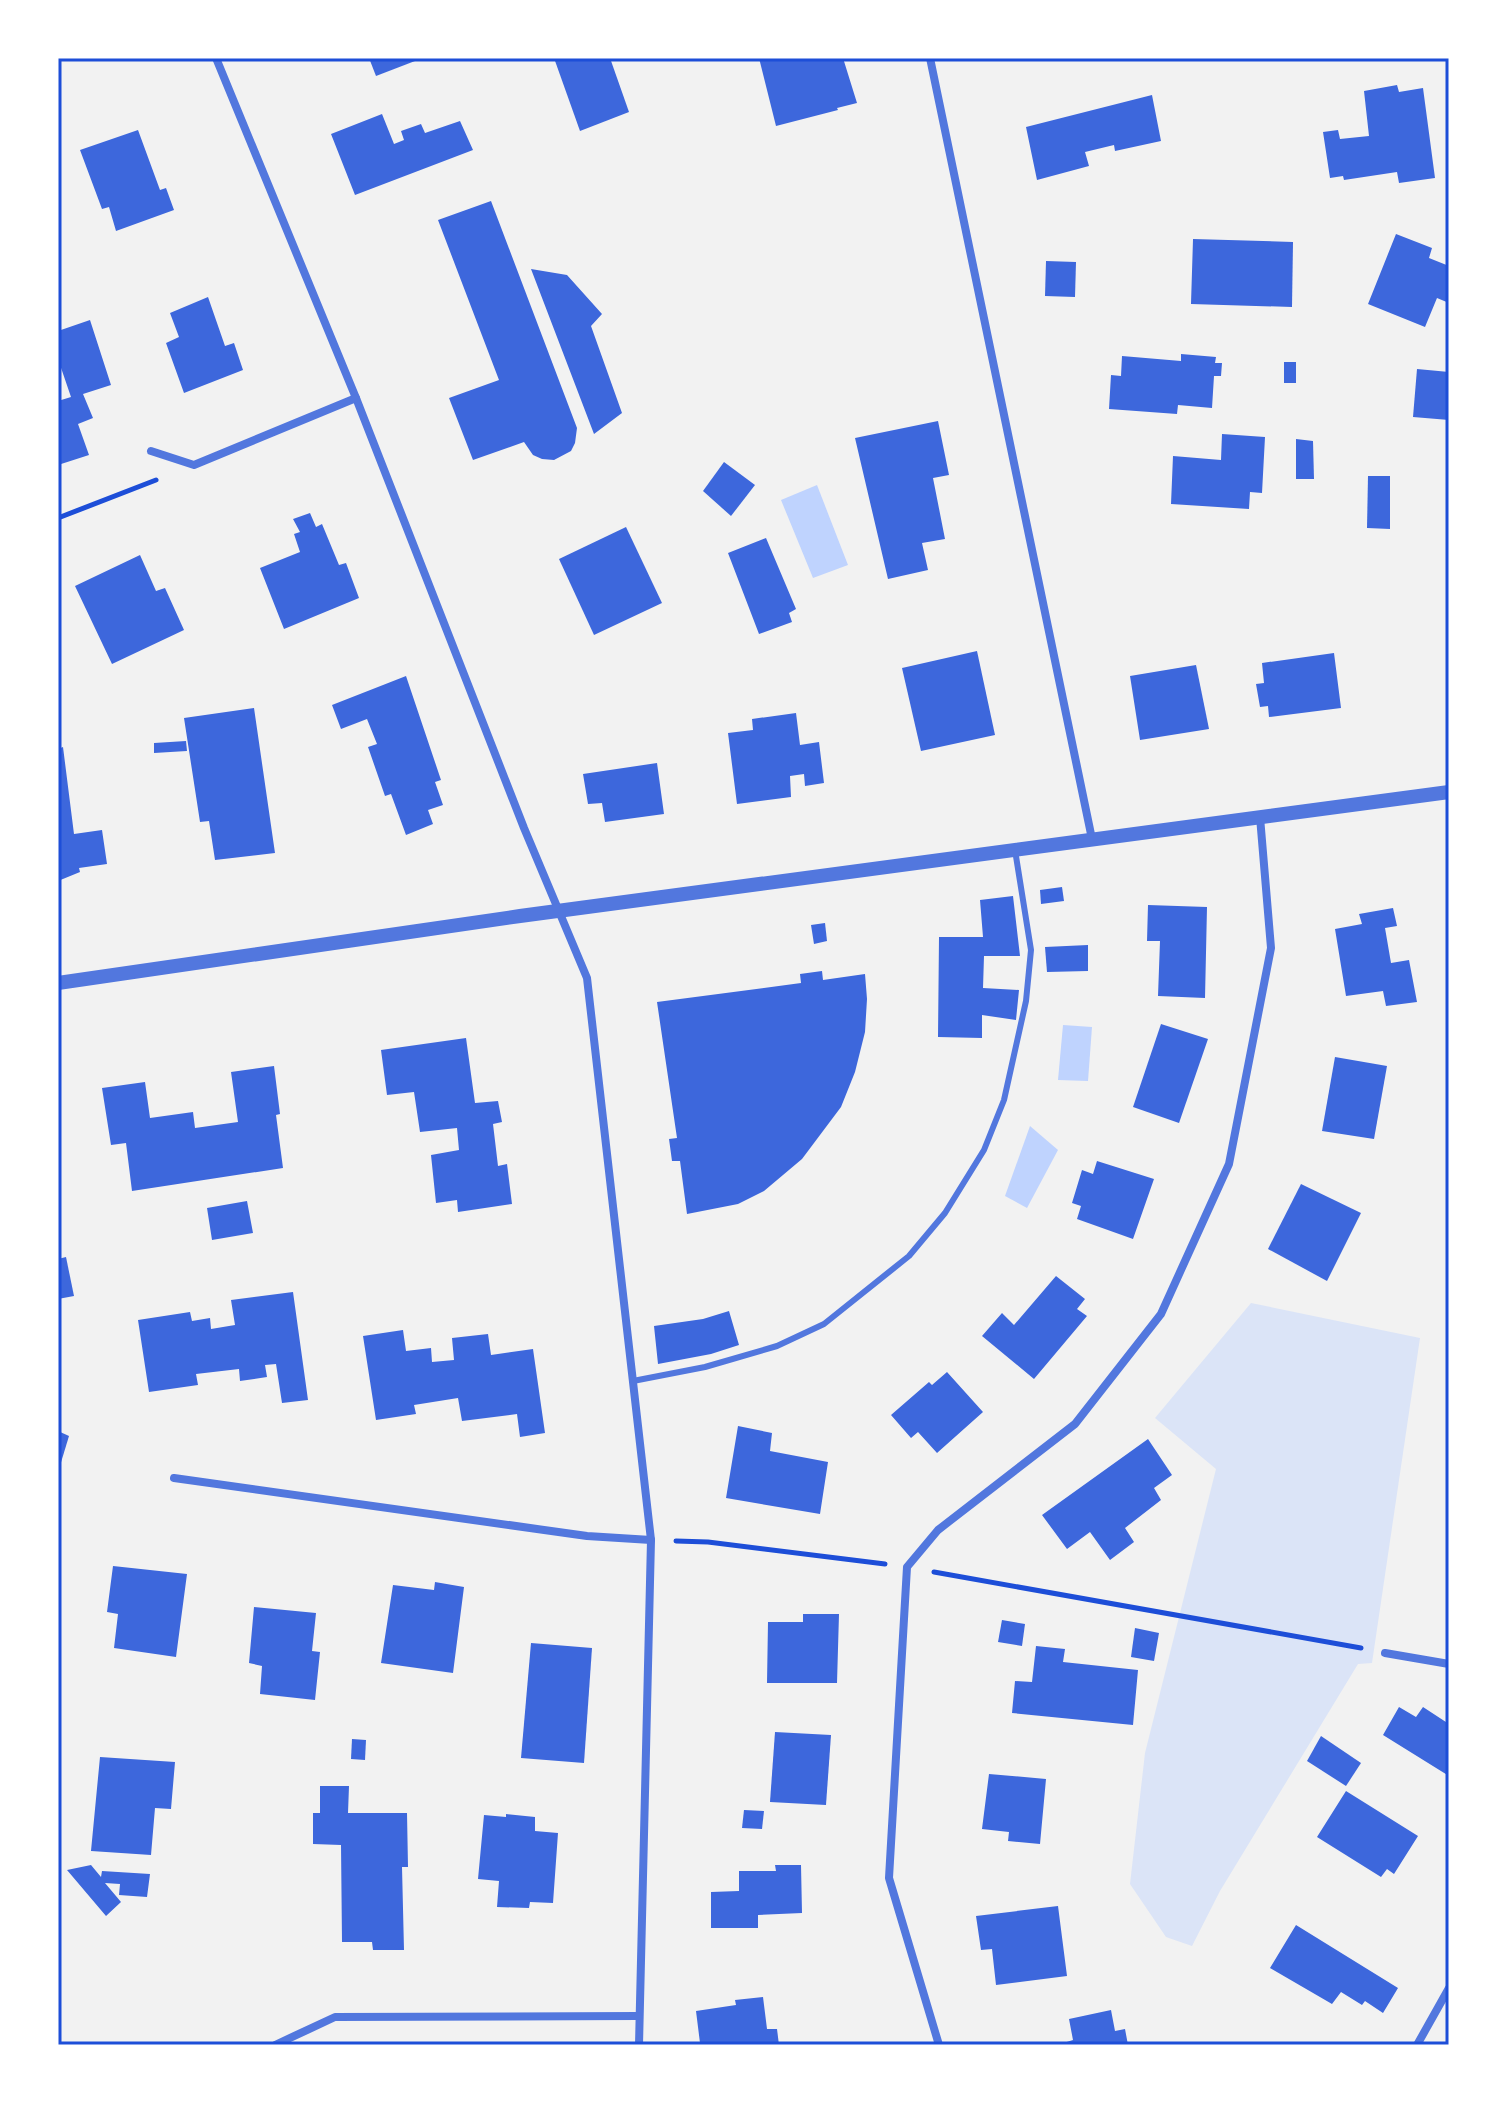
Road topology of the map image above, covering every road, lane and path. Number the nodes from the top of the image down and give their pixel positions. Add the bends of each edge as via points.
1 (216, 58) edge
2 (930, 58) edge
3 (356, 398) junction
4 (151, 451) dead end
5 (194, 465) junction
6 (58, 518) edge
7 (1449, 792) edge
8 (1260, 817) junction
9 (1092, 839) junction
10 (1015, 850) junction
11 (559, 912) junction
12 (58, 983) edge
13 (633, 1381) junction
14 (174, 1478) dead end
15 (651, 1540) junction
16 (907, 1567) junction
17 (1385, 1653) joint
18 (1449, 1664) edge
19 (1449, 1988) edge
20 (638, 2016) junction
21 (275, 2045) edge
22 (639, 2045) edge
23 (939, 2045) edge
24 (1417, 2045) edge

1 - 3 street
2 - 9 street
3 - 5 street
3 - 11 street
4 - 5 street
5 - 6 path
7 - 8 street
8 - 9 street
8 - 16 street via 1271,948 1229,1164 1161,1314 1075,1424 938,1530
9 - 10 street
10 - 11 street
10 - 13 lane via 1031,950 1026,1001 1004,1100 984,1150 945,1213 909,1256 824,1324 777,1346
11 - 12 street
11 - 13 street via 587,978
13 - 15 street
14 - 15 street via 587,1536
15 - 16 path
15 - 20 street
16 - 17 path
16 - 23 street via 889,1878
17 - 18 street
19 - 24 street
20 - 21 street via 335,2017
20 - 22 street

